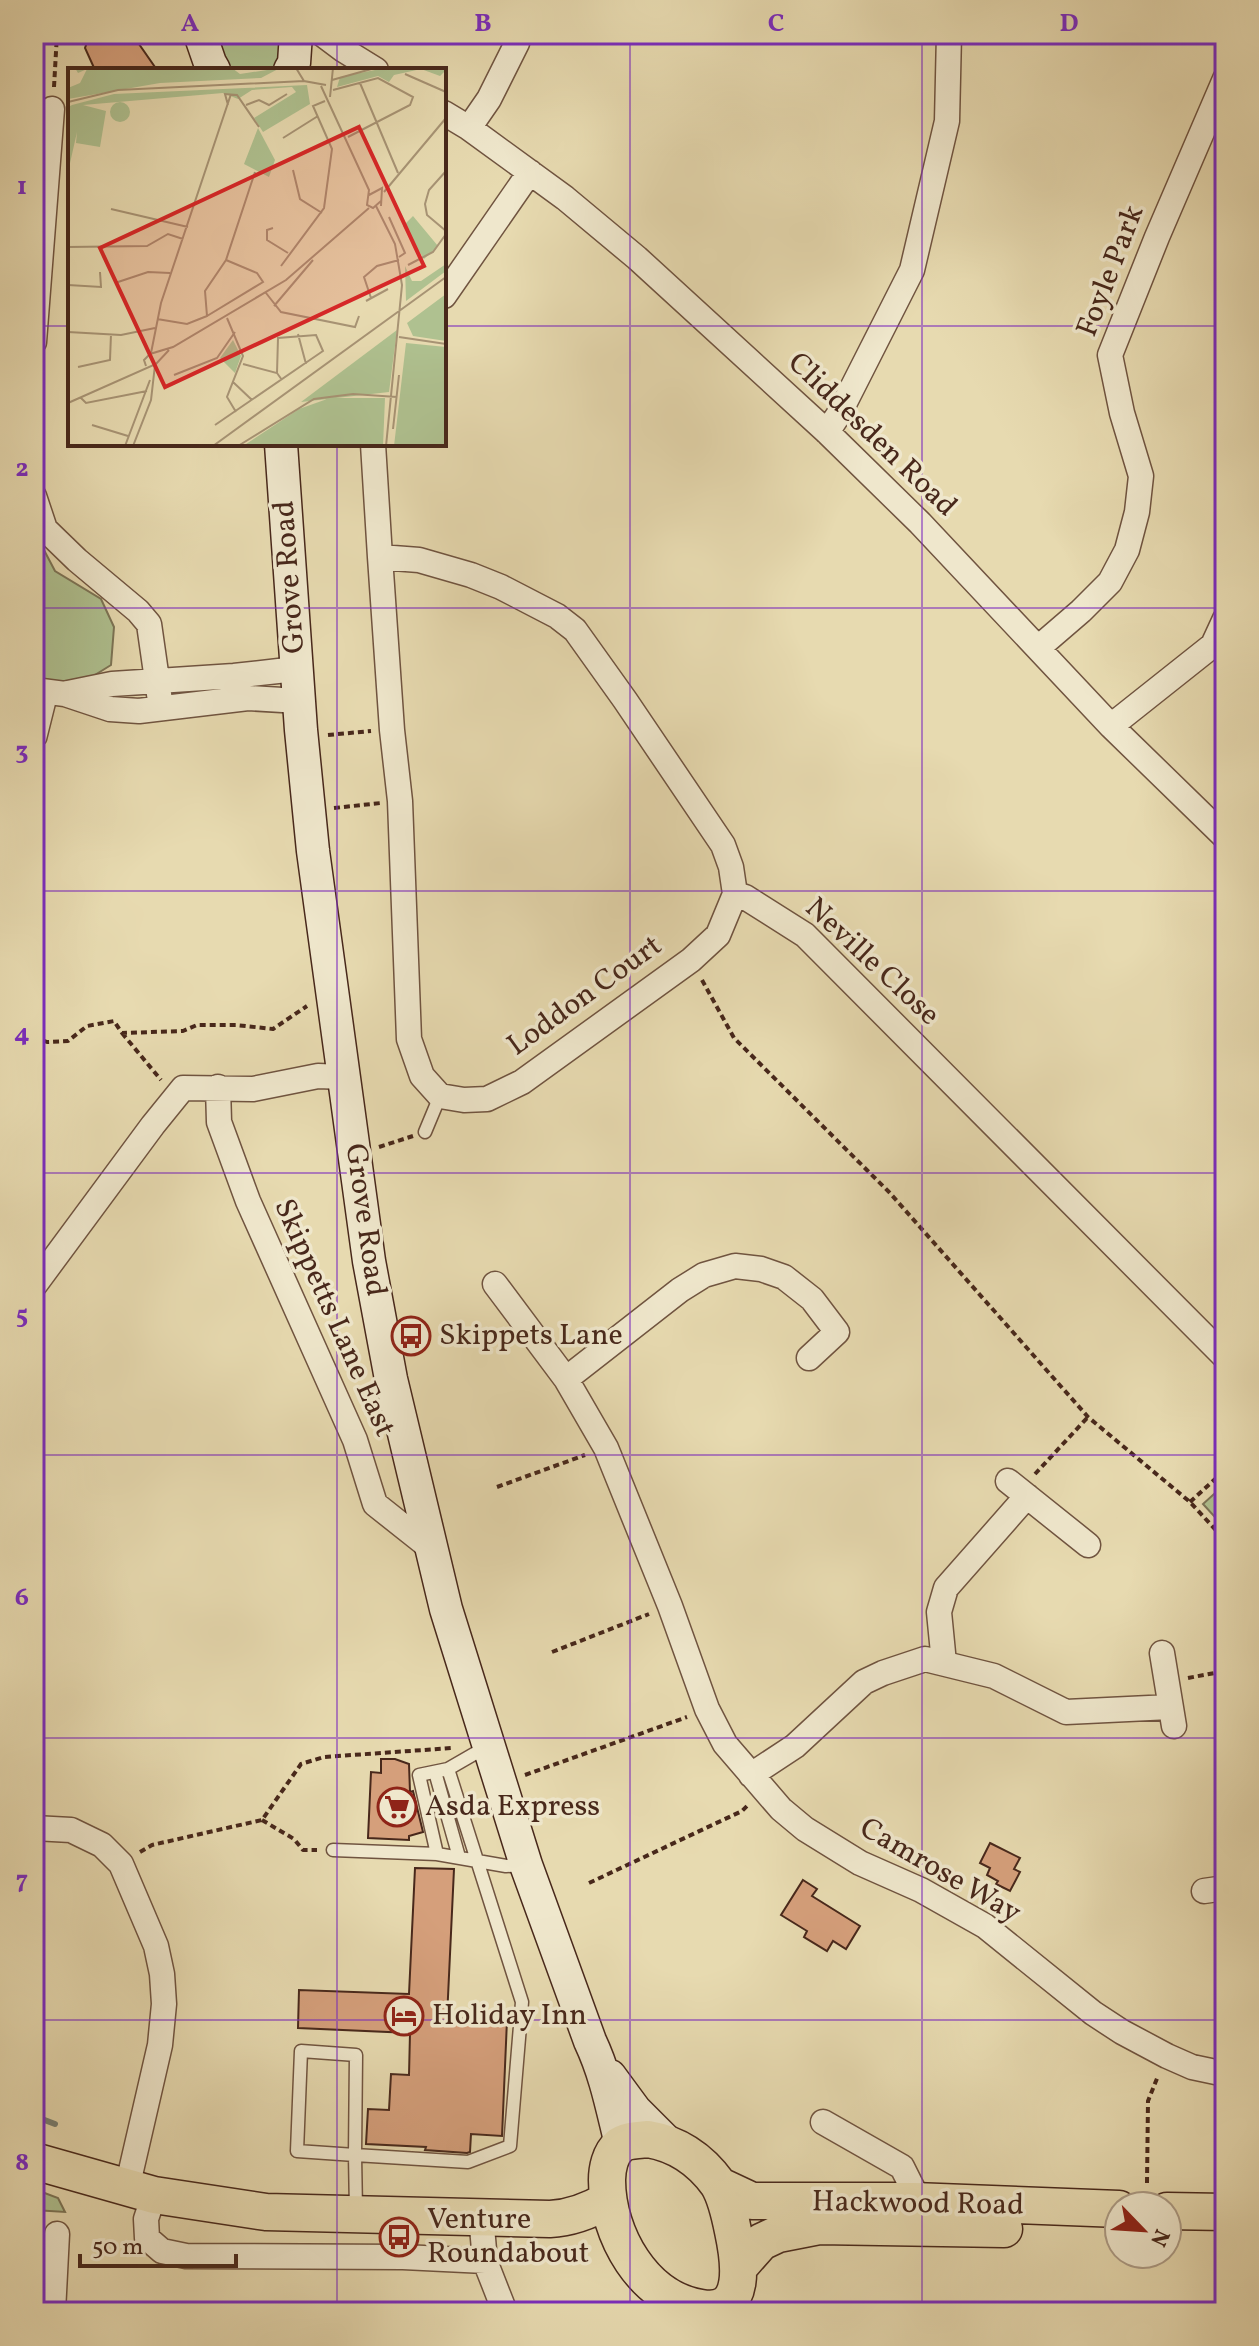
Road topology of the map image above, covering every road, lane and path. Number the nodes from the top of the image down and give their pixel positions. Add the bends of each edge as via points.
1 (57, 34) edge
2 (200, 34) edge
3 (322, 34) edge
4 (519, 34) edge
5 (949, 34) edge
6 (342, 49) junction
7 (294, 52) edge
8 (213, 68) edge
9 (373, 68) edge
10 (1225, 79) edge
11 (52, 109) joint
12 (446, 114) edge
13 (469, 128) junction
14 (530, 172) junction
15 (446, 293) edge
16 (34, 342) edge
17 (827, 432) junction
18 (281, 446) edge
19 (373, 446) edge
20 (34, 496) edge
21 (380, 557) junction
22 (1225, 619) edge
23 (1038, 648) junction
24 (1219, 650) edge
25 (296, 669) junction
26 (158, 682) junction
27 (50, 692) edge
28 (299, 701) junction
29 (161, 708) junction
30 (1111, 726) junction
31 (359, 731) dead end
32 (325, 735) dead end
33 (40, 739) dead end
34 (365, 804) dead end
35 (332, 808) dead end
36 (1225, 837) edge
37 (735, 894) junction
38 (701, 973) dead end
39 (313, 1003) dead end
40 (122, 1033) junction
41 (34, 1037) edge
42 (344, 1077) junction
43 (218, 1087) junction
44 (440, 1096) junction
45 (175, 1098) junction
46 (425, 1132) joint
47 (373, 1149) dead end
48 (495, 1284) dead end
49 (34, 1286) edge
50 (1225, 1357) edge
51 (809, 1358) dead end
52 (566, 1379) junction
53 (1088, 1417) junction
54 (606, 1448) junction
55 (1225, 1470) edge
56 (497, 1487) dead end
57 (1018, 1489) junction
58 (1190, 1502) junction
59 (1225, 1540) edge
60 (1088, 1545) dead end
61 (433, 1550) junction
62 (670, 1606) junction
63 (552, 1652) dead end
64 (1162, 1653) dead end
65 (944, 1663) junction
66 (1225, 1671) edge
67 (1166, 1682) junction
68 (707, 1709) junction
69 (476, 1749) junction
70 (442, 1770) junction
71 (515, 1779) dead end
72 (758, 1783) junction
73 (262, 1820) junction
74 (34, 1828) edge
75 (333, 1850) joint
76 (437, 1854) junction
77 (459, 1857) junction
78 (477, 1860) junction
79 (121, 1864) junction
80 (526, 1865) junction
81 (589, 1883) dead end
82 (1167, 2056) junction
83 (601, 2063) junction
84 (1225, 2074) edge
85 (823, 2122) dead end
86 (667, 2142) junction
87 (621, 2144) junction
88 (355, 2155) junction
89 (34, 2161) edge
90 (720, 2186) junction
91 (1156, 2190) edge
92 (140, 2191) junction
93 (608, 2200) junction
94 (914, 2201) junction
95 (1183, 2203) edge
96 (1103, 2208) edge
97 (1225, 2212) edge
98 (356, 2214) junction
99 (481, 2216) junction
100 (563, 2218) junction
101 (1103, 2231) edge
102 (1183, 2232) edge
103 (1225, 2233) edge
104 (57, 2234) dead end
105 (629, 2255) junction
106 (485, 2261) junction
107 (739, 2267) junction
108 (703, 2308) edge
109 (53, 2312) edge
110 (505, 2312) edge

1 - 11 path
2 - 8 street
3 - 6 street
4 - 13 street via 489,99
5 - 17 street via 947,121 912,270
6 - 7 street
6 - 9 street
10 - 23 street, Foyle Park via 1110,355 1141,476 1127,550 1110,582
11 - 16 street
12 - 13 street, Cliddesden Road
13 - 14 street, Cliddesden Road
14 - 15 street
14 - 17 street, Cliddesden Road via 637,258
17 - 23 street, Cliddesden Road
18 - 25 street, Grove Road
19 - 21 street
20 - 26 street via 45,529 149,624
21 - 37 street via 419,560 471,575 575,630 723,845
21 - 44 street via 400,801 409,1039 422,1076
22 - 24 street
23 - 30 street, Cliddesden Road
24 - 30 street
25 - 26 street
25 - 28 street, Grove Road
26 - 27 street
26 - 29 street
27 - 29 street via 110,709
27 - 33 lane
28 - 29 street via 248,698
28 - 42 street, Grove Road
30 - 36 street, Cliddesden Road
31 - 32 path
34 - 35 path
37 - 44 street, Loddon Court via 718,935 691,960 533,1075 487,1099
37 - 50 street, Neville Close via 805,935
38 - 53 path via 734,1038 889,1192
39 - 40 path via 273,1029 197,1025 183,1031
40 - 41 path via 114,1021 87,1026 68,1041
40 - 45 path
42 - 43 street via 318,1076 253,1089
42 - 61 street, Grove Road via 370,1271
43 - 45 street via 183,1088
43 - 61 street, Skippetts Lane East via 219,1122 248,1201 355,1440 375,1504
44 - 46 lane
45 - 49 street
46 - 47 path
48 - 52 street, Camrose Way
51 - 52 street via 837,1332 812,1299 784,1277 735,1266 704,1275 680,1290
52 - 54 street, Camrose Way
53 - 57 path
53 - 58 path
54 - 56 path
54 - 62 street, Camrose Way
55 - 58 path
57 - 60 street
57 - 65 street via 946,1588 939,1612
58 - 59 path
61 - 69 street, Grove Road
62 - 63 path
62 - 68 street, Camrose Way
64 - 67 street
65 - 67 street via 994,1676 1066,1712 1172,1716
65 - 72 street via 925,1659 864,1682
66 - 67 path
68 - 71 path
68 - 72 street, Camrose Way via 725,1744
69 - 70 lane
69 - 73 path via 324,1757 301,1764
69 - 80 street, Grove Road
70 - 76 lane via 419,1775
70 - 77 lane
70 - 78 lane
72 - 81 path via 742,1811
72 - 82 street, Camrose Way via 805,1829 985,1926 1093,2013
73 - 75 path via 303,1850
73 - 79 path via 152,1845
74 - 79 street via 71,1830 102,1845
75 - 76 lane
76 - 77 lane
77 - 78 lane
78 - 80 lane
78 - 88 lane via 522,2002 510,2146 468,2162
79 - 92 street via 156,1946 164,2004
80 - 83 street, Grove Road
82 - 84 street, Camrose Way
82 - 91 path via 1148,2101
83 - 86 street, Grove Road via 635,2110
83 - 87 street, Grove Road
85 - 94 street via 902,2167
86 - 87 main road
86 - 90 main road via 687,2152
87 - 93 main road via 607,2170
88 - 88 lane via 297,2151 301,2051 356,2055
88 - 98 lane
89 - 92 main road
90 - 94 main road, Hackwood Road via 752,2201
90 - 107 main road
92 - 98 main road via 266,2212
92 - 106 street via 147,2238 162,2251 186,2256
93 - 100 main road
93 - 105 main road via 617,2237
94 - 96 main road, Hackwood Road
95 - 97 main road
98 - 99 main road
99 - 100 main road
99 - 106 street
100 - 105 main road
101 - 107 main road, Hackwood Road via 819,2226 761,2242
102 - 103 main road
104 - 109 street
105 - 108 main road via 664,2295
106 - 110 street
107 - 108 main road via 733,2298

